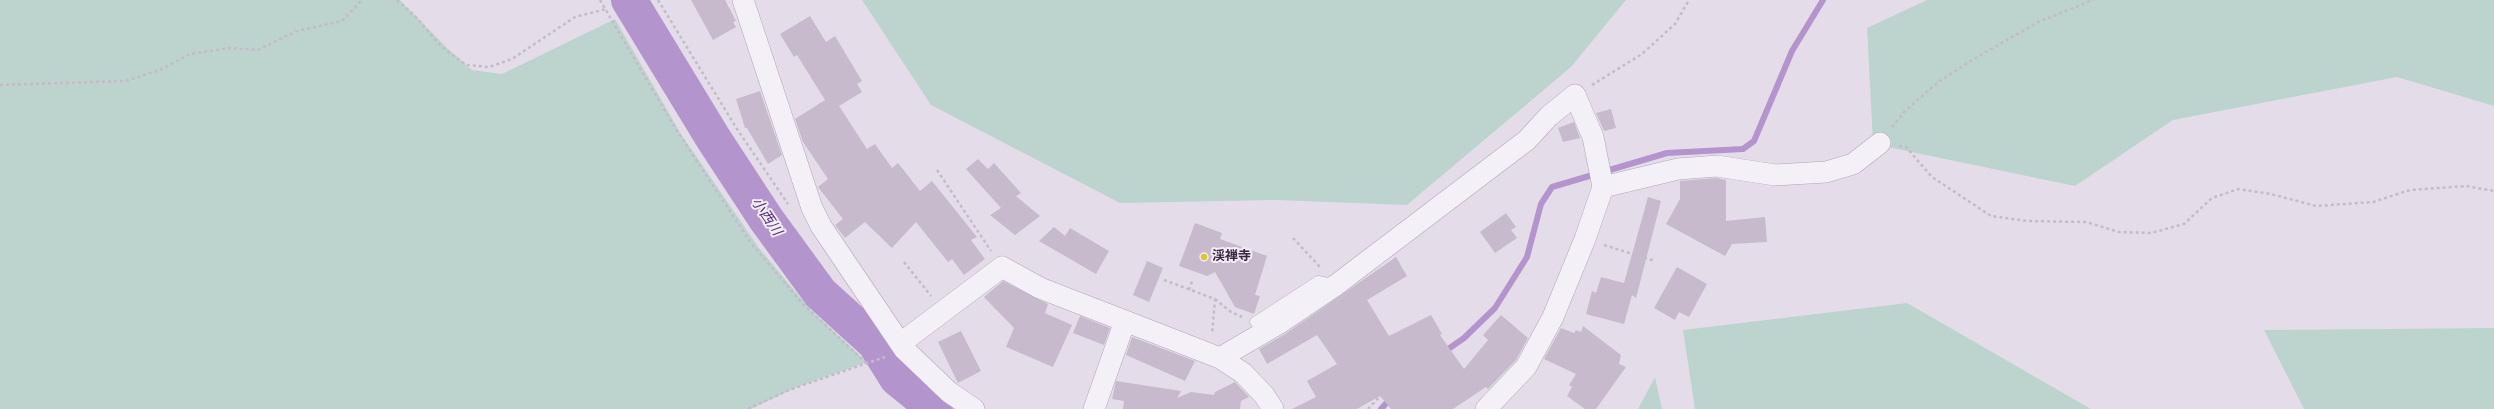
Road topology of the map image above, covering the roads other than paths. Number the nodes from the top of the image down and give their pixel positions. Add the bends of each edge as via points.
1 (743, 0) edge
2 (1880, 144) road end
3 (1603, 187) junction
4 (1336, 285) junction
5 (1125, 321) junction
6 (1255, 322) road end
7 (903, 346) junction
8 (1220, 358) junction
9 (974, 409) edge
10 (1094, 409) edge
11 (1273, 409) edge
12 (1486, 409) edge

1 - 7 street via 817,217
2 - 3 street via 1853,164 1826,172 1775,175 1717,166 1686,168
3 - 4 street via 1593,136 1575,95 1549,116 1527,140
3 - 12 street via 1553,317 1526,367
4 - 6 lane via 1318,281
4 - 8 street via 1278,324
5 - 7 street via 1040,288 1002,268
5 - 8 street
5 - 10 street
7 - 9 street via 949,392
8 - 11 street via 1244,373

